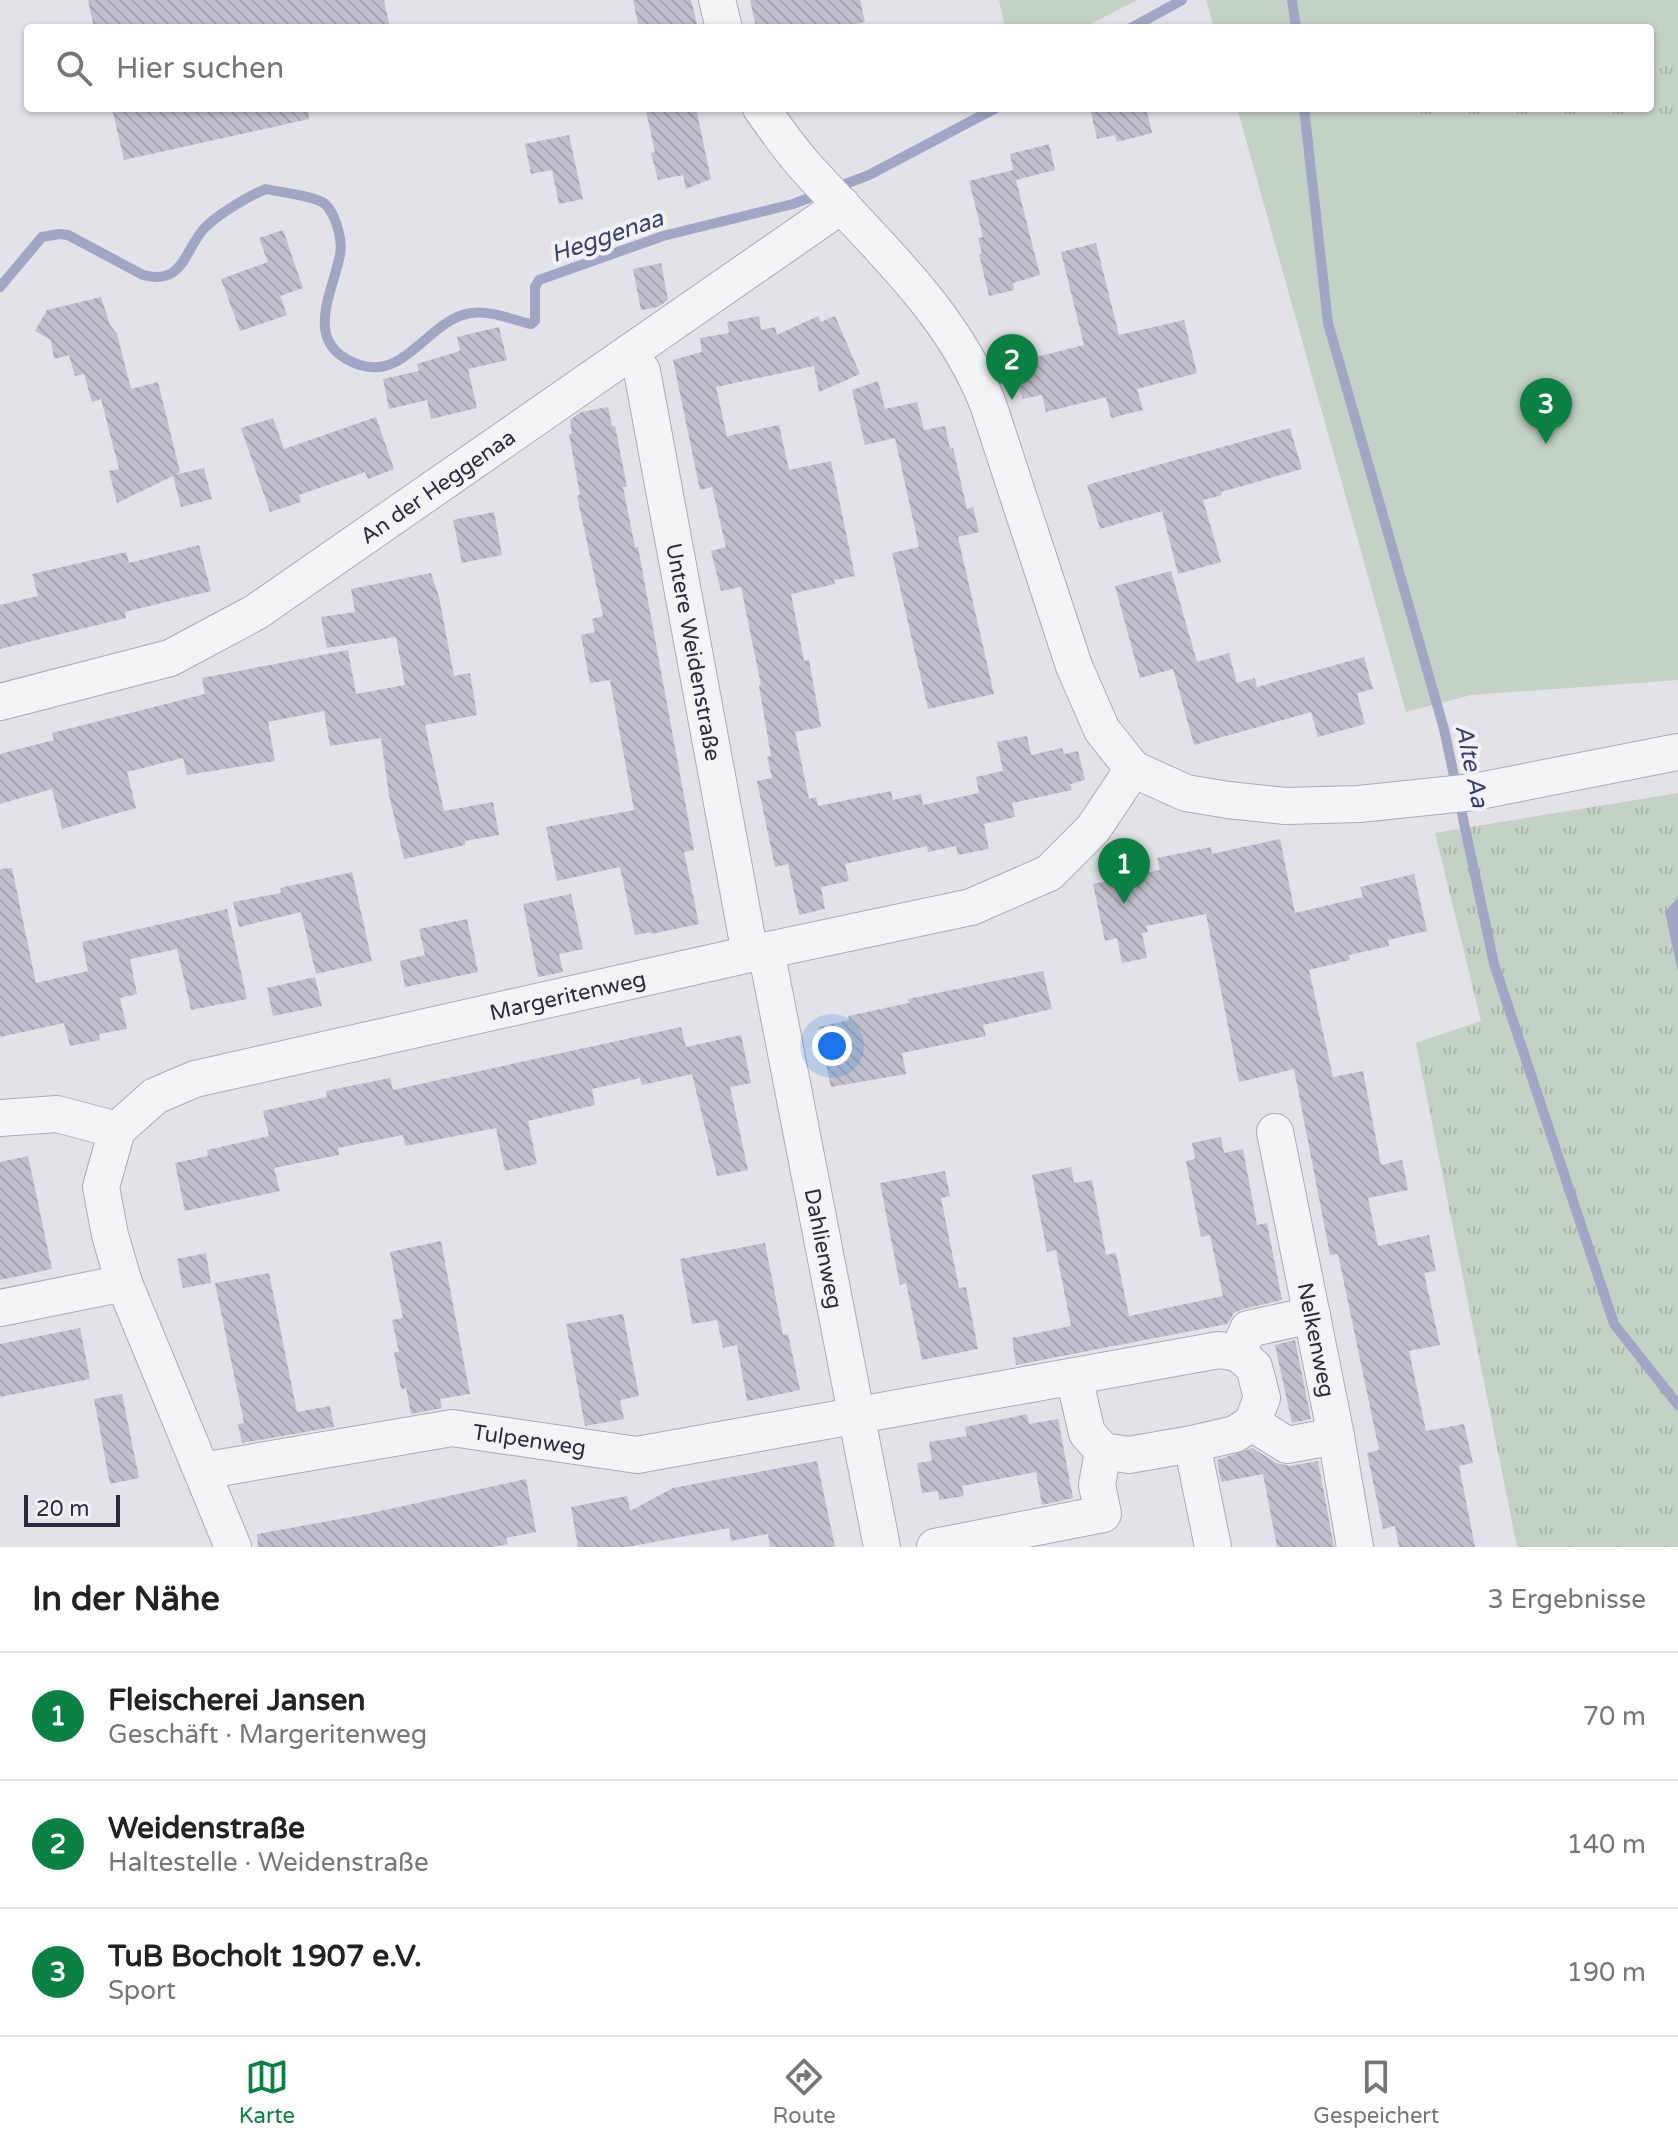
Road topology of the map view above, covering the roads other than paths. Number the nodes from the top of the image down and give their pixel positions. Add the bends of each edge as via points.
1 (717, 0) edge
2 (723, 24) edge
3 (764, 112) edge
4 (842, 205) junction
5 (629, 353) junction
6 (0, 702) edge
7 (1678, 752) edge
8 (1133, 769) junction
9 (758, 952) junction
10 (0, 1118) edge
11 (117, 1130) junction
12 (1275, 1132) dead end
13 (124, 1283) junction
14 (0, 1308) edge
15 (1312, 1315) junction
16 (1238, 1353) junction
17 (1074, 1377) junction
18 (857, 1416) junction
19 (1252, 1423) junction
20 (1336, 1436) junction
21 (1192, 1444) junction
22 (1103, 1451) junction
23 (202, 1471) junction
24 (233, 1547) edge
25 (882, 1547) edge
26 (935, 1547) edge
27 (1213, 1547) edge
28 (1355, 1547) edge

1 - 2 street
3 - 4 street
4 - 5 street, An der Heggenaa
4 - 8 street via 922,295 981,386 1074,666 1102,730
5 - 6 street, An der Heggenaa via 244,618 170,658
5 - 9 street, Untere Weidenstraße via 642,371
7 - 8 street via 1474,792 1359,804 1285,806 1186,793
8 - 9 street, Margeritenweg via 1093,829 1049,873 971,907
9 - 11 street, Margeritenweg via 195,1079 155,1096
9 - 18 street, Dahlienweg
10 - 11 street via 57,1114
11 - 13 street via 101,1187
12 - 15 street, Nelkenweg
13 - 14 street
13 - 23 street
15 - 16 street via 1248,1329
15 - 20 street, Nelkenweg
16 - 17 street via 1219,1350
16 - 19 street via 1254,1367 1262,1398
17 - 18 street
17 - 22 street via 1087,1433
18 - 23 street, Tulpenweg via 637,1455 452,1428
18 - 25 street, Dahlienweg
19 - 20 street via 1287,1445
19 - 21 street via 1235,1434
20 - 28 street, Nelkenweg
21 - 22 street via 1129,1455
21 - 27 street
22 - 26 street via 1097,1485 1103,1514
23 - 24 street

